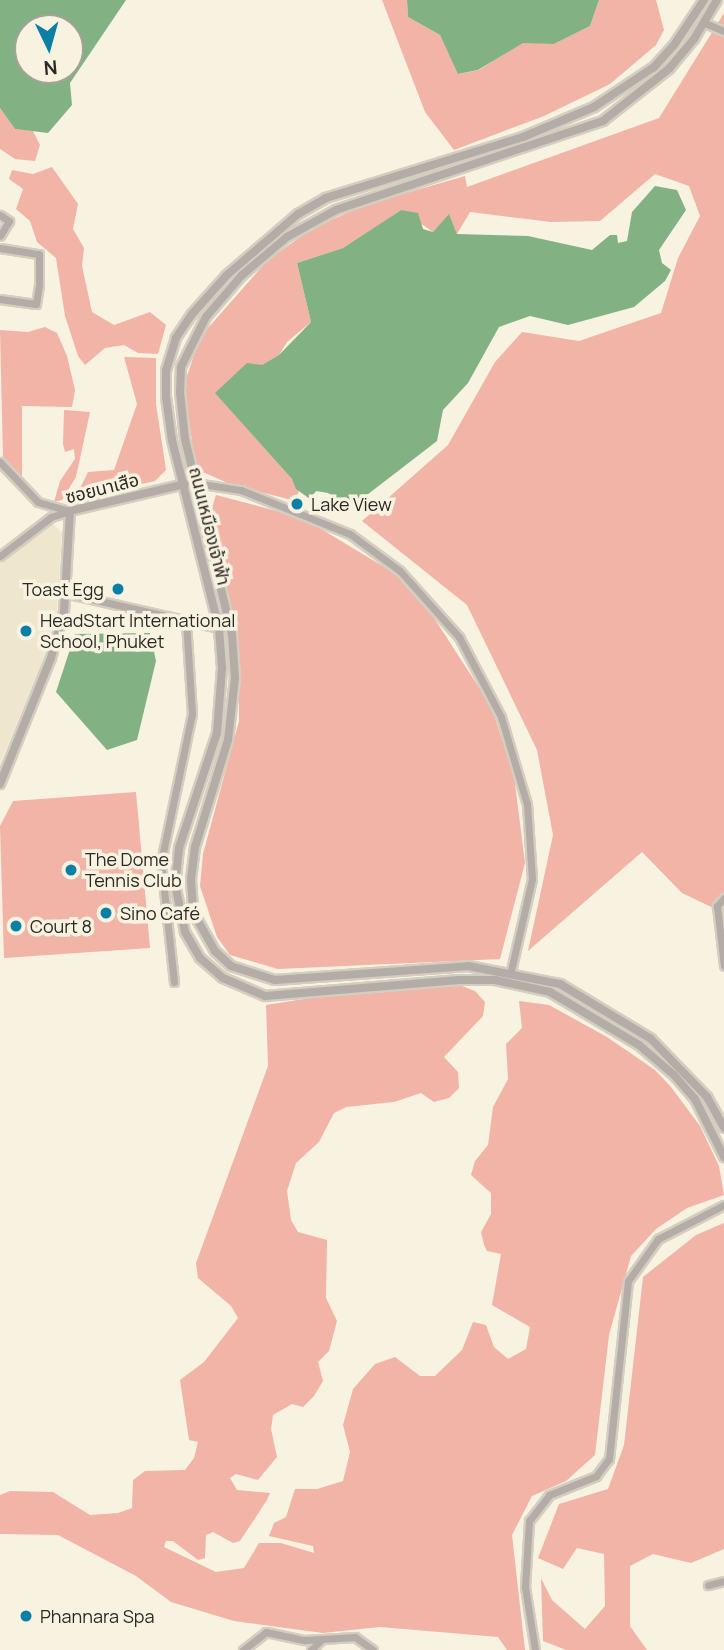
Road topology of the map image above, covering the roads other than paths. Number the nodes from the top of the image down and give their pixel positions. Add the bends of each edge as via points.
1 (704, 0) edge
2 (717, 0) edge
3 (705, 23) junction
4 (724, 31) edge
5 (594, 107) junction
6 (603, 121) junction
7 (0, 215) edge
8 (0, 236) edge
9 (0, 248) edge
10 (0, 299) edge
11 (185, 439) junction
12 (172, 440) junction
13 (0, 462) edge
14 (195, 483) junction
15 (183, 484) junction
16 (70, 511) junction
17 (0, 556) edge
18 (65, 593) junction
19 (186, 620) junction
20 (219, 628) junction
21 (0, 784) edge
22 (724, 898) edge
23 (724, 966) edge
24 (511, 971) junction
25 (301, 980) junction
26 (174, 982) dead end
27 (302, 995) junction
28 (724, 1128) edge
29 (724, 1157) edge
30 (724, 1205) edge
31 (724, 1581) edge
32 (708, 1585) dead end
33 (321, 1640) junction
34 (243, 1650) edge
35 (311, 1650) edge
36 (373, 1650) edge
37 (535, 1650) edge

1 - 5 street, ถนนเหมืองเจ้าฟ้า via 654,67
2 - 3 street, ถนนเหมืองเจ้าฟ้า
3 - 4 street
3 - 6 street, ถนนเหมืองเจ้าฟ้า via 670,68
5 - 6 street
5 - 12 street, ถนนเหมืองเจ้าฟ้า via 523,137 326,198 275,230 227,275 176,338 166,371
6 - 11 street, ถนนเหมืองเจ้าฟ้า via 336,210 287,237 242,275 191,341 181,367
7 - 8 street via 9,221
9 - 10 street via 39,254 36,304
11 - 12 street
11 - 14 street, ถนนเหมืองเจ้าฟ้า
12 - 15 street, ถนนเหมืองเจ้าฟ้า
13 - 16 street via 37,502
14 - 15 street, ซอยนาเสือ
14 - 24 street via 241,490 350,534 400,571 459,637 501,718 527,804 532,879
14 - 25 street, ถนนเหมืองเจ้าฟ้า via 232,635 235,678 228,740 195,847 193,912 201,932 231,966 254,977
15 - 16 street, ซอยนาเสือ
15 - 20 street, ถนนเหมืองเจ้าฟ้า
16 - 17 street, ซอยนาเสือ via 51,517
16 - 18 street
18 - 19 street
18 - 21 street via 51,658
19 - 20 street
19 - 26 street via 192,714 161,862
20 - 27 street, ถนนเหมืองเจ้าฟ้า via 223,685 218,724 179,848 175,884 179,912 200,958 223,978 265,996
22 - 23 street via 717,906
24 - 25 street, ถนนเหมืองเจ้าฟ้า via 468,967
24 - 28 street, ถนนเหมืองเจ้าฟ้า via 559,984 652,1039 707,1097
25 - 27 street
27 - 29 street, ถนนเหมืองเจ้าฟ้า via 459,980 495,980 550,992 639,1045 674,1074 695,1099
30 - 37 street via 657,1239 628,1281 609,1459 596,1476 549,1495 529,1521 524,1587
31 - 32 street
33 - 34 street via 266,1632
33 - 35 street
33 - 36 street via 355,1637

